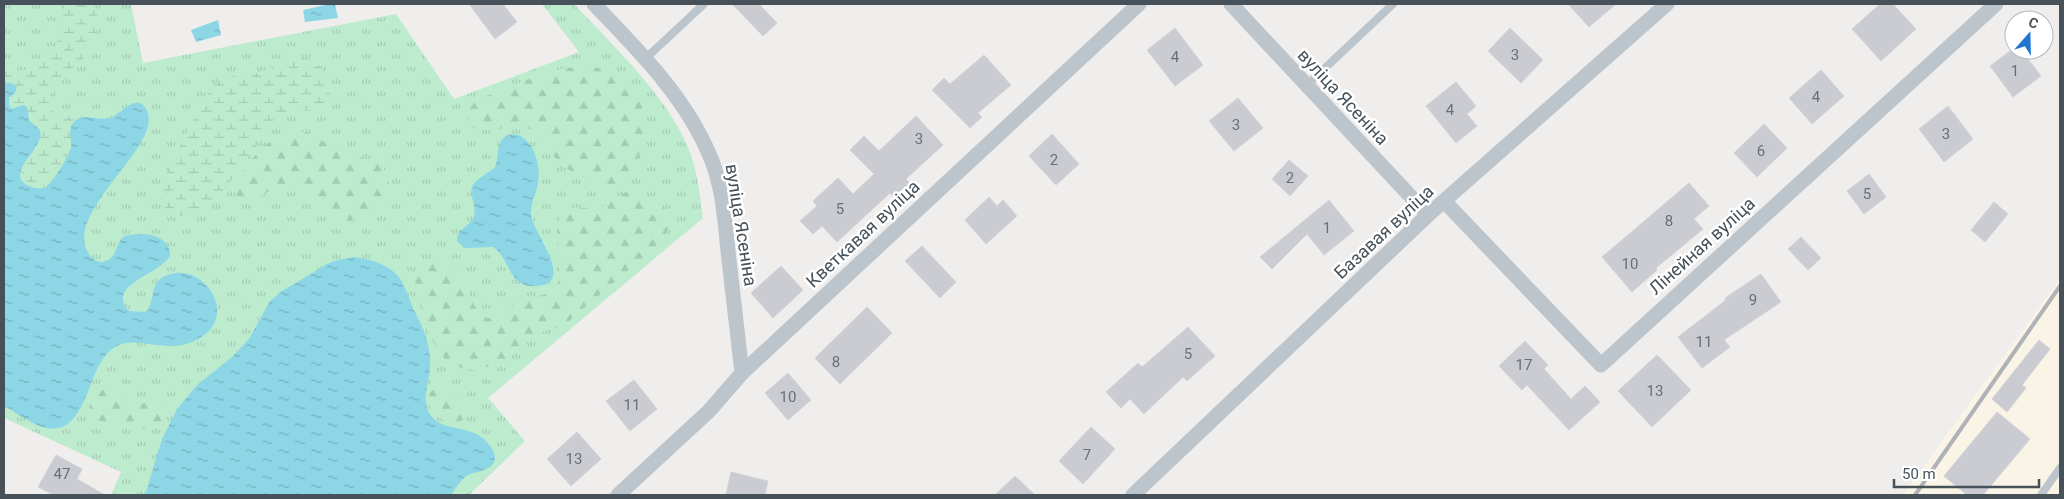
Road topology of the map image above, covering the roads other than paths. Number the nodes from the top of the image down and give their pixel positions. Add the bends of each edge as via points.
1 (594, 4) edge
2 (704, 4) edge
3 (1139, 4) edge
4 (1231, 4) edge
5 (1393, 4) edge
6 (1667, 4) edge
7 (1996, 4) edge
8 (646, 58) junction
9 (1307, 85) junction
10 (1444, 201) junction
11 (1428, 215) junction
12 (742, 373) junction
13 (2060, 468) edge
14 (618, 495) edge
15 (1134, 495) edge
16 (2041, 495) edge

1 - 8 street, вуліца Ясеніна
2 - 8 lane
3 - 12 street, Кветкавая вуліца
4 - 9 street, вуліца Ясеніна
5 - 9 lane
6 - 10 street, Базавая вуліца
7 - 10 street, Лінейная вуліца via 1601,365
8 - 12 street, вуліца Ясеніна via 682,105 712,162 724,219
9 - 11 street, вуліца Ясеніна
10 - 11 street, Базавая вуліца
11 - 15 street, Базавая вуліца
12 - 14 street, Кветкавая вуліца via 709,411
13 - 16 lane

